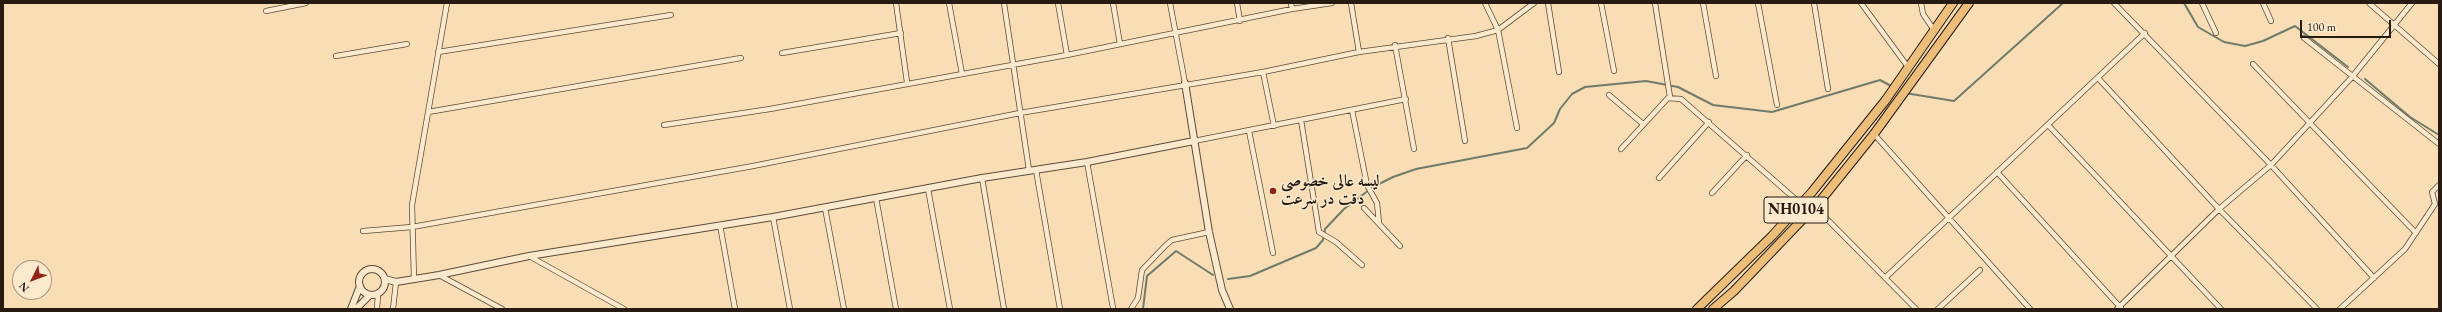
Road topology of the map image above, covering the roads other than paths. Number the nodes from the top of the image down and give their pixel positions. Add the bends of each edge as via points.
1 (306, 3) edge
2 (447, 3) edge
3 (896, 3) edge
4 (949, 3) edge
5 (1004, 3) edge
6 (1058, 3) edge
7 (1113, 3) edge
8 (1170, 3) edge
9 (1237, 3) edge
10 (1291, 3) edge
11 (1332, 3) edge
12 (1351, 3) edge
13 (1485, 3) edge
14 (1534, 3) edge
15 (1548, 3) edge
16 (1601, 3) edge
17 (1655, 3) edge
18 (1703, 3) edge
19 (1758, 3) edge
20 (1814, 3) edge
21 (1861, 3) edge
22 (1921, 3) edge
23 (1953, 3) edge
24 (1969, 3) edge
25 (2114, 3) edge
26 (2202, 3) edge
27 (2262, 3) edge
28 (2369, 3) edge
29 (2412, 3) edge
30 (1292, 9) junction
31 (266, 11) dead end
32 (670, 15) dead end
33 (1240, 21) junction
34 (2271, 21) dead end
35 (2393, 25) junction
36 (1498, 30) junction
37 (1934, 30) junction
38 (1175, 32) junction
39 (901, 33) junction
40 (2145, 33) junction
41 (2216, 33) dead end
42 (1448, 38) junction
43 (2304, 38) dead end
44 (407, 44) dead end
45 (1120, 44) junction
46 (1395, 45) junction
47 (438, 52) junction
48 (1359, 52) junction
49 (782, 53) dead end
50 (1067, 55) junction
51 (336, 56) dead end
52 (741, 58) dead end
53 (1013, 63) junction
54 (2253, 64) dead end
55 (2439, 64) edge
56 (1908, 67) junction
57 (1614, 71) dead end
58 (1263, 72) junction
59 (1559, 72) dead end
60 (962, 74) junction
61 (1716, 76) dead end
62 (2352, 77) junction
63 (2098, 78) junction
64 (907, 82) junction
65 (1185, 83) junction
66 (1828, 89) dead end
67 (1609, 95) dead end
68 (1670, 95) junction
69 (1406, 99) junction
70 (1777, 105) dead end
71 (1352, 110) junction
72 (428, 112) junction
73 (1020, 112) junction
74 (1301, 120) junction
75 (1709, 122) junction
76 (2311, 123) junction
77 (1644, 124) junction
78 (664, 125) dead end
79 (2048, 125) junction
80 (1274, 126) junction
81 (1517, 128) dead end
82 (1249, 131) junction
83 (1860, 132) junction
84 (1872, 137) junction
85 (1194, 141) junction
86 (1465, 141) dead end
87 (2439, 144) edge
88 (1621, 148) dead end
89 (1414, 149) dead end
90 (1747, 155) junction
91 (1087, 162) junction
92 (2271, 165) junction
93 (1029, 170) junction
94 (1036, 170) junction
95 (1997, 172) junction
96 (982, 178) junction
97 (1659, 178) dead end
98 (2439, 185) edge
99 (928, 189) junction
100 (1812, 192) junction
101 (1712, 193) dead end
102 (876, 198) junction
103 (1821, 200) junction
104 (1801, 204) junction
105 (1815, 207) junction
106 (825, 208) junction
107 (1364, 208) dead end
108 (2219, 209) junction
109 (773, 217) junction
110 (1948, 217) junction
111 (1379, 223) junction
112 (720, 225) junction
113 (412, 227) junction
114 (363, 231) dead end
115 (1209, 232) junction
116 (2416, 233) junction
117 (1400, 246) dead end
118 (1273, 253) dead end
119 (529, 256) junction
120 (2172, 256) junction
121 (1362, 266) dead end
122 (1980, 270) dead end
123 (439, 275) junction
124 (1886, 277) junction
125 (2374, 278) junction
126 (385, 279) junction
127 (414, 279) junction
128 (396, 282) junction
129 (360, 286) junction
130 (378, 294) junction
131 (370, 295) junction
132 (1113, 308) edge
133 (2120, 308) edge
134 (351, 309) edge
135 (356, 309) edge
136 (377, 309) edge
137 (393, 309) edge
138 (502, 309) edge
139 (624, 309) edge
140 (735, 309) edge
141 (790, 309) edge
142 (844, 309) edge
143 (896, 309) edge
144 (950, 309) edge
145 (1004, 309) edge
146 (1060, 309) edge
147 (1131, 309) edge
148 (1230, 309) edge
149 (1697, 309) edge
150 (1713, 309) edge
151 (1916, 309) edge
152 (1938, 309) edge
153 (2030, 309) edge
154 (2221, 309) edge
155 (2317, 309) edge
156 (2340, 309) edge

1 - 31 street
2 - 47 street
3 - 39 street
4 - 60 street
5 - 53 street
6 - 50 street
7 - 45 street
8 - 38 street
9 - 33 street
10 - 30 street
11 - 30 street
12 - 48 street
13 - 36 street
14 - 36 street
15 - 59 street
16 - 57 street
17 - 68 street
18 - 61 street
19 - 70 street
20 - 66 street
21 - 56 street
22 - 37 street via 1923,14
23 - 37 highway, NH0104
24 - 84 highway, NH0104
25 - 40 street
26 - 41 street
27 - 34 street
28 - 35 street
29 - 35 street
30 - 33 street
32 - 47 street
33 - 38 street
35 - 55 street
35 - 62 street
36 - 42 street via 1476,36
36 - 81 street
37 - 56 highway, NH0104
38 - 45 street
38 - 65 street
39 - 49 street
39 - 64 street
40 - 63 street
40 - 92 street
42 - 46 street
42 - 86 street
43 - 62 street
44 - 51 street
45 - 50 street
46 - 48 street
46 - 69 street
47 - 72 street
48 - 58 street
50 - 53 street
52 - 72 street
53 - 60 street
53 - 73 street
54 - 76 street
56 - 83 highway, NH0104
58 - 65 street
58 - 80 street
60 - 64 street
62 - 76 street
62 - 87 street
63 - 79 street
63 - 108 street
64 - 78 street via 776,108
65 - 73 street
65 - 85 street
67 - 77 street
68 - 75 street via 1685,100
68 - 77 street
69 - 71 street
69 - 89 street
71 - 74 street
71 - 111 street via 1367,187 1377,203
72 - 113 street via 412,205
73 - 93 street
73 - 113 street via 753,166
74 - 80 street
74 - 121 street via 1320,233
75 - 90 street
75 - 97 street
76 - 92 street
76 - 116 street
77 - 88 street
79 - 95 street
79 - 120 street
80 - 82 street
82 - 85 street
82 - 118 street
83 - 84 highway
83 - 100 highway, NH0104
84 - 103 highway, NH0104
84 - 110 street
85 - 91 street
85 - 115 street
90 - 101 street
90 - 104 street
91 - 94 street
91 - 132 street
92 - 108 street
92 - 125 street
93 - 94 street
93 - 96 street
94 - 146 street
95 - 110 street
95 - 133 street
96 - 99 street
96 - 145 street
98 - 116 street via 2432,192 2435,204
99 - 102 street
99 - 144 street
100 - 103 highway
100 - 104 highway, NH0104
102 - 106 street
102 - 143 street
103 - 105 highway, NH0104
104 - 149 highway, NH0104
105 - 124 street
105 - 150 highway, NH0104 via 1734,291
106 - 109 street
106 - 142 street
107 - 111 street
108 - 120 street
108 - 155 street
109 - 112 street
109 - 141 street
110 - 124 street
110 - 153 street
111 - 117 street
112 - 119 street
112 - 140 street
113 - 114 street
113 - 127 street
115 - 147 street via 1172,240 1166,244 1142,270 1138,298
115 - 148 street via 1222,290
116 - 125 street via 2405,249
119 - 123 street
119 - 139 street
120 - 133 street
120 - 154 street
122 - 152 street
123 - 127 street
123 - 138 street
124 - 151 street
125 - 156 street
126 - 128 street
126 - 129 street via 377,270 369,270 360,278
126 - 130 street via 384,288
127 - 128 street
128 - 137 street
129 - 131 street
129 - 134 street
130 - 131 street
130 - 136 street
131 - 135 street

